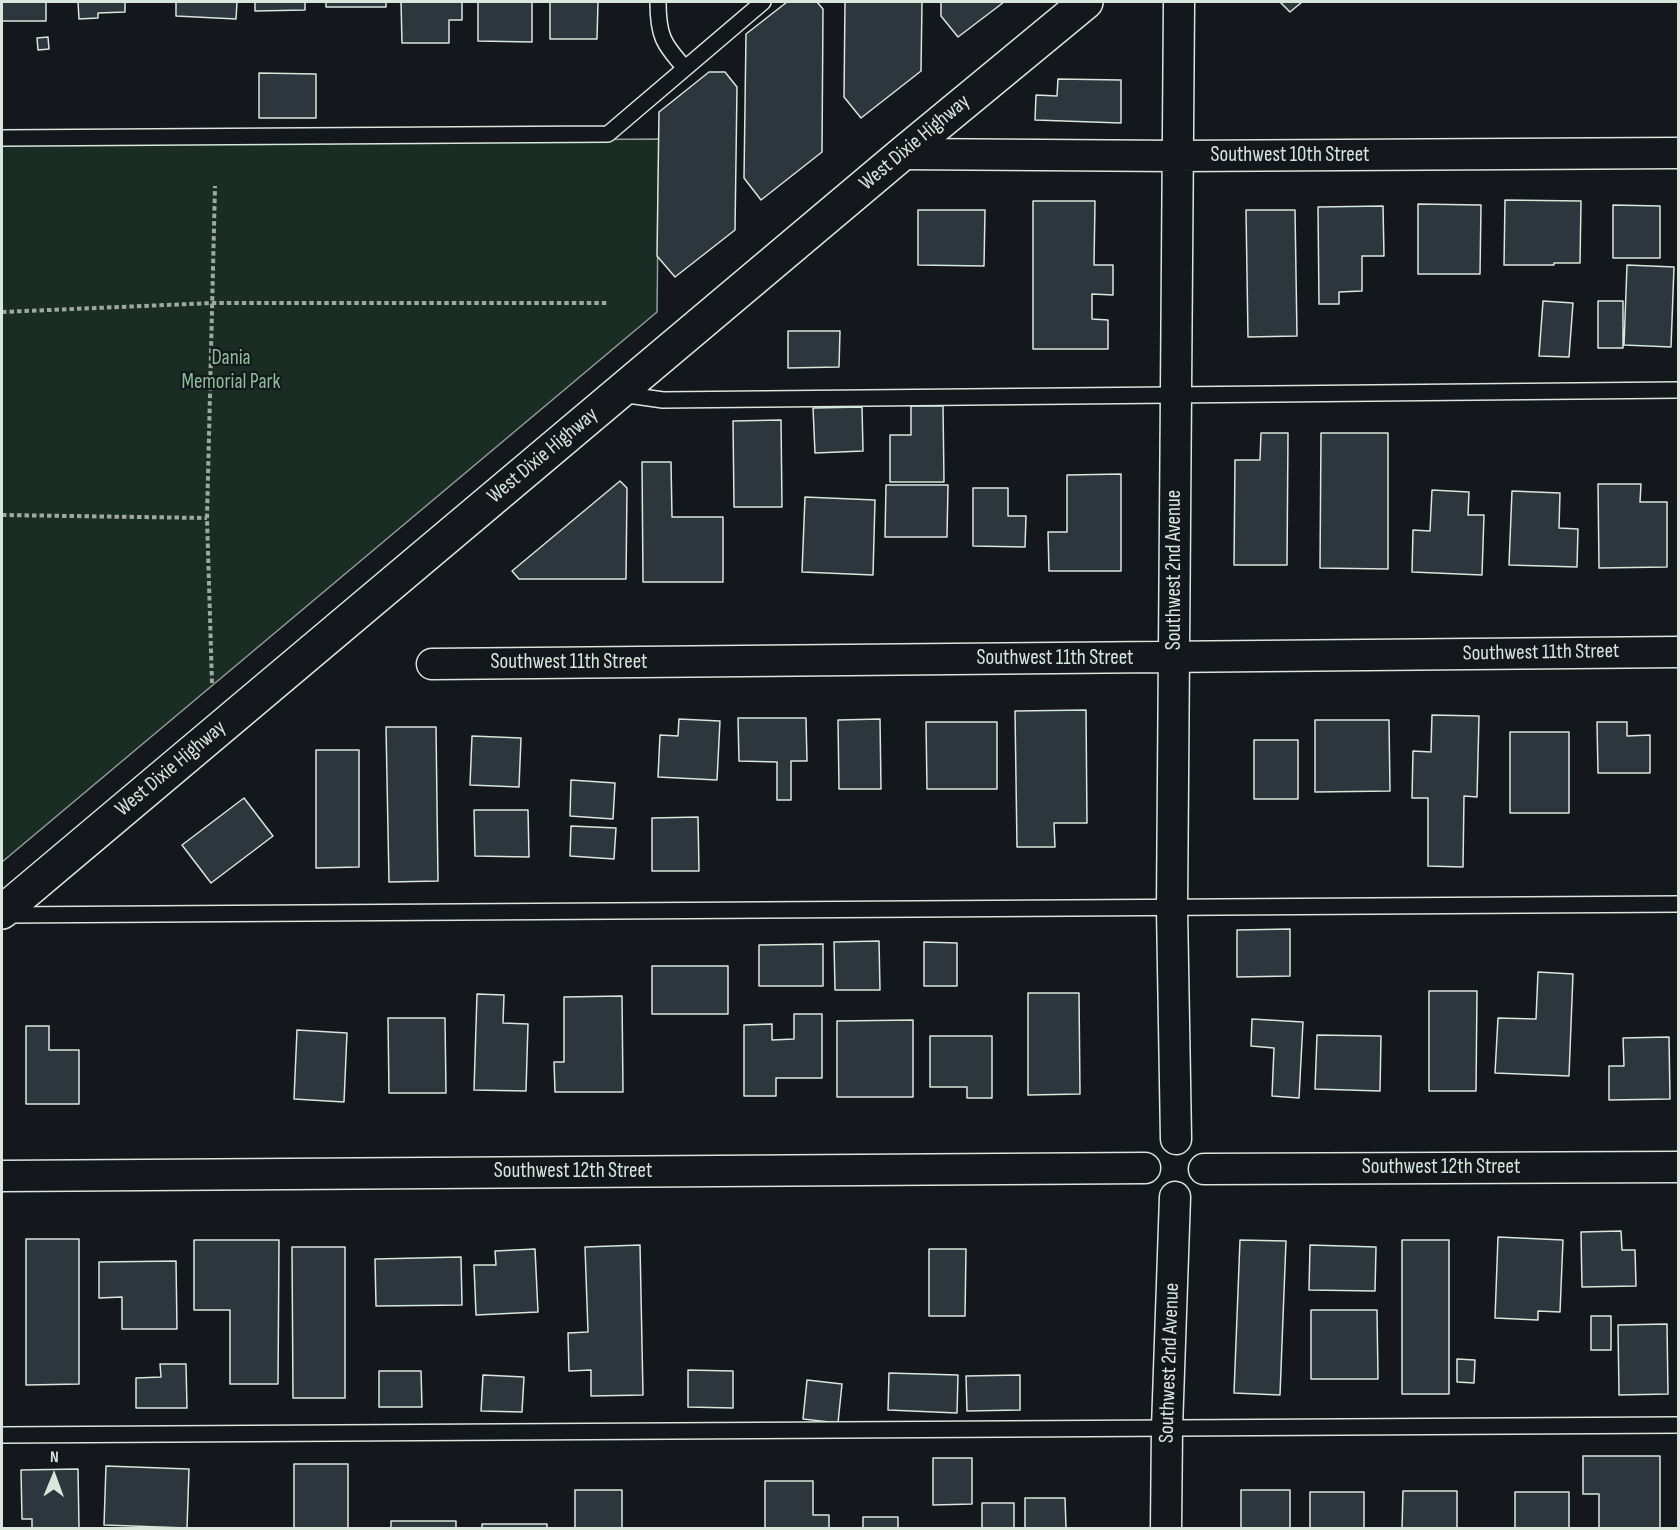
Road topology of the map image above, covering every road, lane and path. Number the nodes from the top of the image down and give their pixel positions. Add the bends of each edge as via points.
1 (658, 2) edge
2 (763, 2) edge
3 (1086, 2) edge
4 (1179, 2) edge
5 (685, 68) junction
6 (2, 138) edge
7 (1678, 153) edge
8 (902, 154) junction
9 (1178, 156) junction
10 (215, 186) dead end
11 (213, 303) junction
12 (609, 303) dead end
13 (2, 312) edge
14 (1678, 390) edge
15 (618, 393) junction
16 (1176, 394) junction
17 (2, 515) edge
18 (207, 518) junction
19 (1678, 652) edge
20 (1174, 658) junction
21 (432, 664) dead end
22 (212, 683) dead end
23 (1678, 904) edge
24 (1172, 908) junction
25 (2, 914) edge
26 (1176, 1139) junction
27 (1145, 1167) junction
28 (1678, 1167) edge
29 (1203, 1168) junction
30 (2, 1176) edge
31 (1175, 1197) junction
32 (1678, 1425) edge
33 (1167, 1428) junction
34 (2, 1435) edge
35 (1166, 1528) edge

1 - 5 lane via 658,24 667,48
2 - 5 lane
3 - 8 main road, West Dixie Highway
4 - 9 street, Southwest 2nd Avenue
5 - 6 lane via 608,134
7 - 9 street, Southwest 10th Street
8 - 9 street, Southwest 10th Street
8 - 15 main road, West Dixie Highway
9 - 16 street, Southwest 2nd Avenue
10 - 11 path
11 - 12 path
11 - 13 path
11 - 18 path
14 - 16 lane
15 - 16 lane via 663,400
15 - 25 main road, West Dixie Highway
16 - 20 street, Southwest 2nd Avenue
17 - 18 path
18 - 22 path
19 - 20 street, Southwest 11th Street
20 - 21 street, Southwest 11th Street
20 - 24 street, Southwest 2nd Avenue
23 - 24 lane
24 - 25 lane
24 - 26 street, Southwest 2nd Avenue
26 - 27 street via 1157,1145
26 - 29 street via 1194,1146
27 - 30 street, Southwest 12th Street
27 - 31 street via 1154,1189
28 - 29 street, Southwest 12th Street
29 - 31 street via 1197,1188
31 - 33 street, Southwest 2nd Avenue
32 - 33 lane
33 - 34 lane
33 - 35 street, Southwest 2nd Avenue

